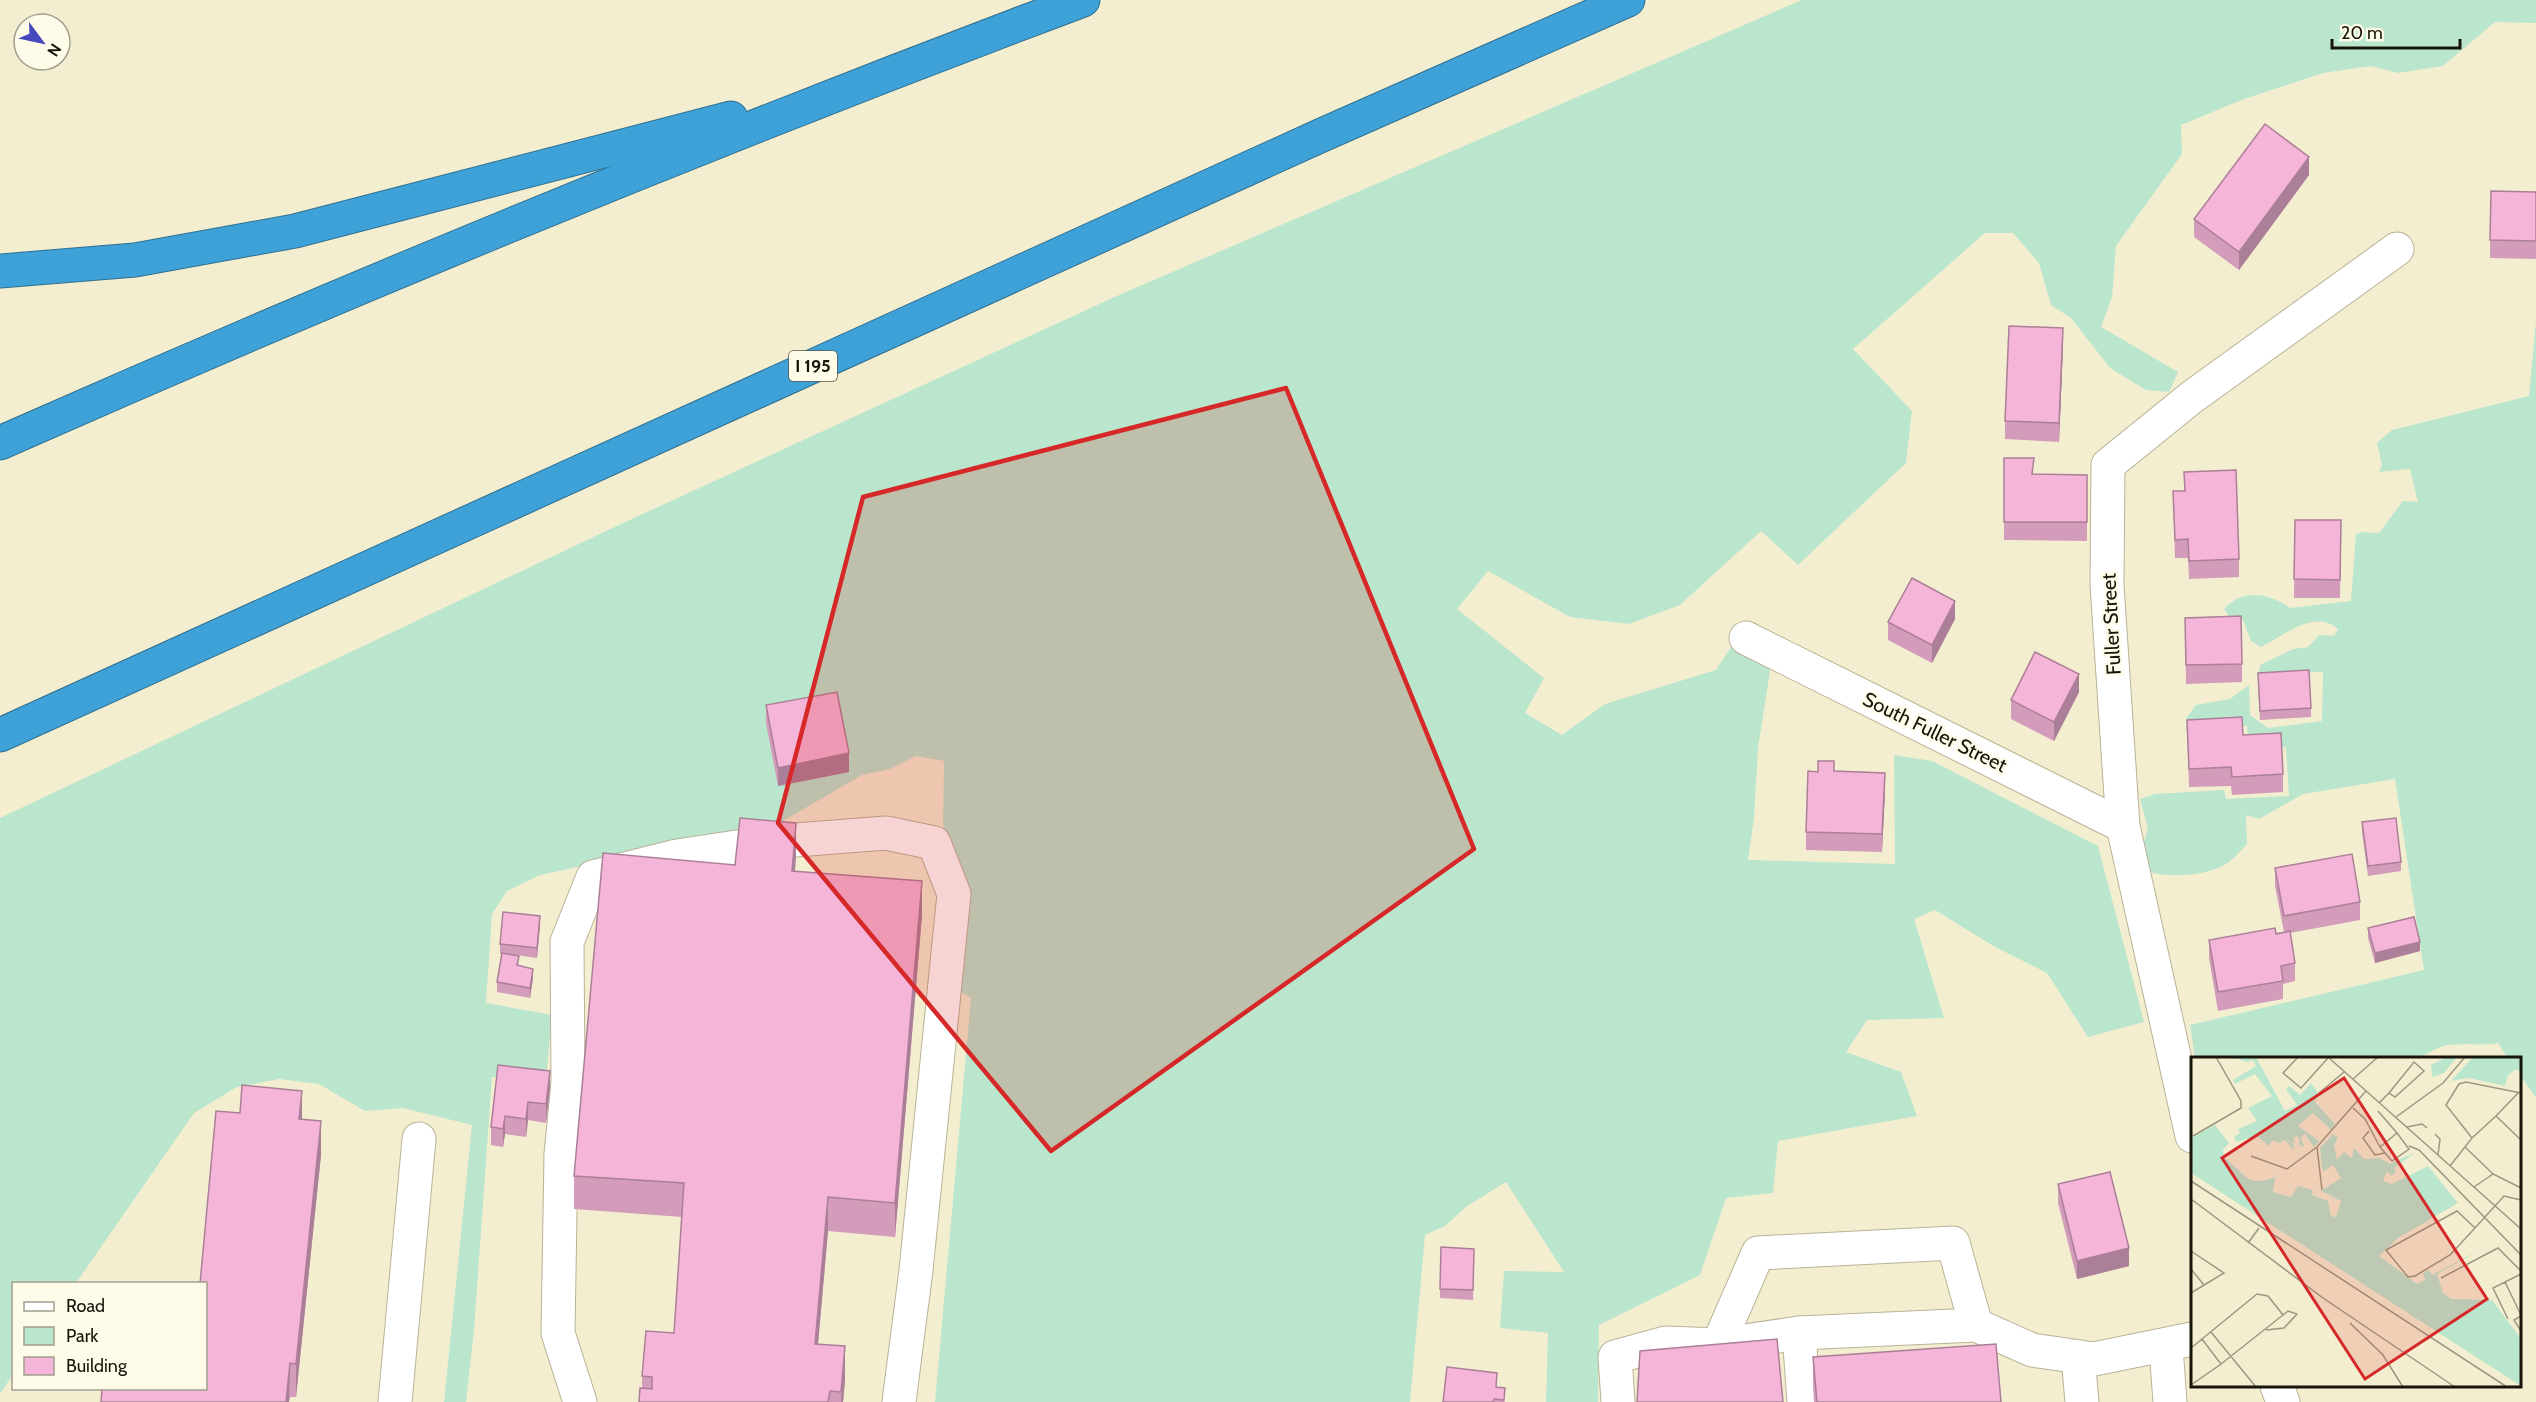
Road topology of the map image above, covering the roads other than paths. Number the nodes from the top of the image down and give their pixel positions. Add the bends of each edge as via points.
1 (1083, 0) edge
2 (1628, 0) edge
3 (869, 81) junction
4 (2397, 249) dead end
5 (0, 272) edge
6 (0, 443) edge
7 (1746, 638) dead end
8 (0, 735) edge
9 (2124, 826) junction
10 (2191, 1127) edge
11 (419, 1139) dead end
12 (1976, 1325) junction
13 (1799, 1332) junction
14 (2179, 1343) edge
15 (1718, 1345) junction
16 (2078, 1357) junction
17 (2277, 1387) edge
18 (395, 1402) edge
19 (580, 1402) edge
20 (899, 1402) edge
21 (1618, 1402) edge
22 (1804, 1402) edge
23 (2082, 1402) edge
24 (2170, 1402) edge
25 (2283, 1402) edge

1 - 3 highway
2 - 8 highway, I 195
3 - 5 highway via 307,228 135,260
3 - 6 highway via 431,258
4 - 9 street, Fuller Street via 2192,397 2108,465 2107,585
7 - 9 street, South Fuller Street
9 - 10 street, Fuller Street
11 - 18 street
12 - 13 street
12 - 15 street via 1953,1243 1758,1253
12 - 16 street via 2032,1350
13 - 15 street
13 - 22 street
14 - 16 street via 2094,1359
14 - 24 street
15 - 21 street via 1666,1343 1615,1357
16 - 23 street
17 - 25 street
19 - 20 street via 558,1333 561,1154 568,1082 567,942 593,877 677,855 770,842 886,833 934,843 954,894

